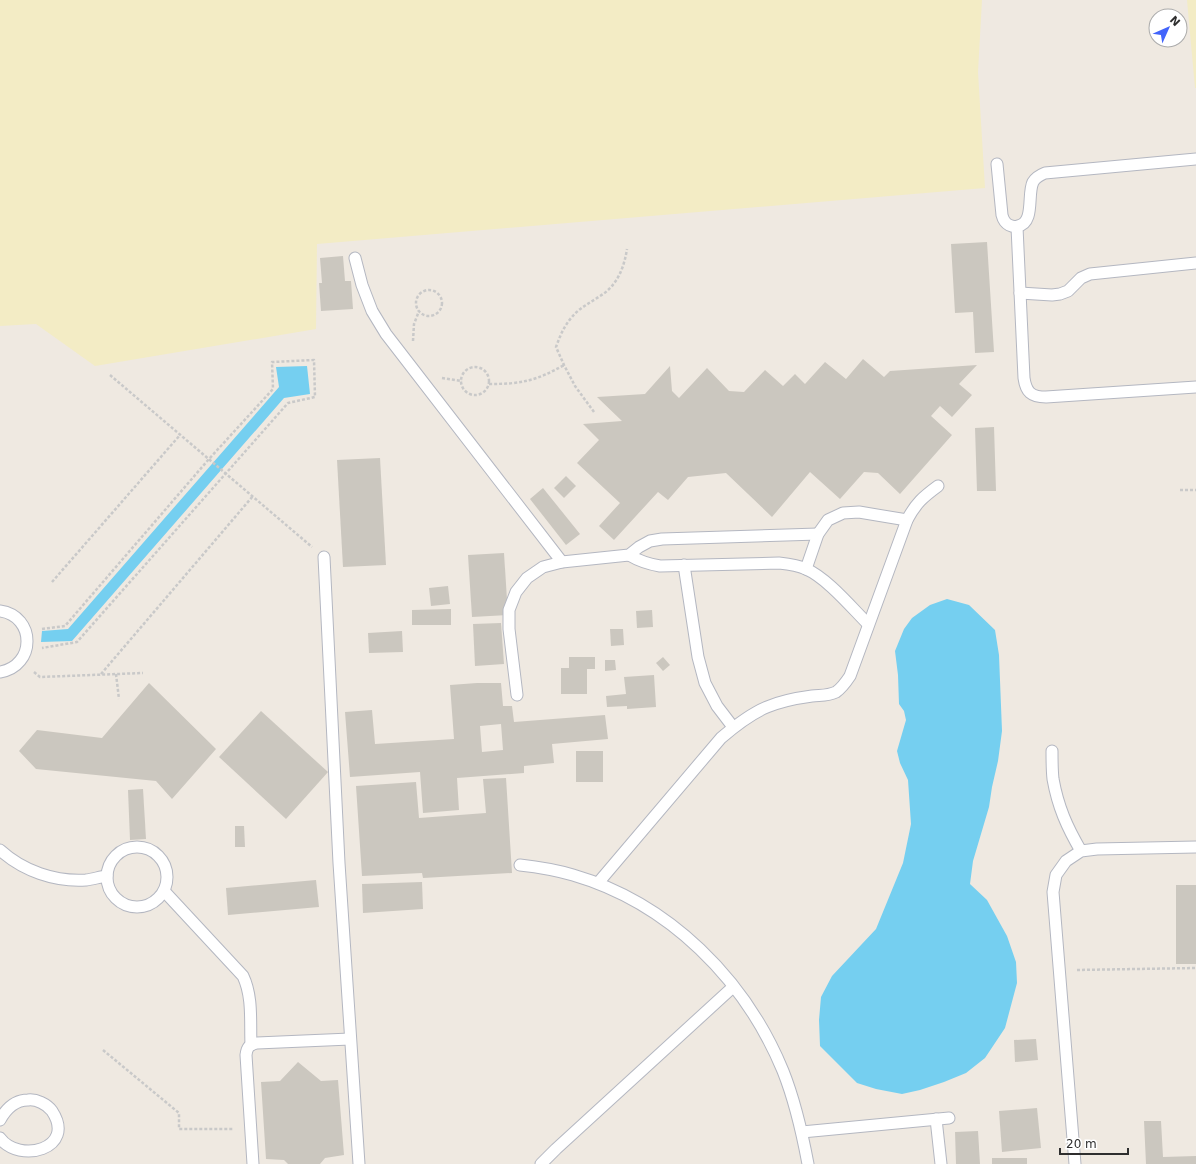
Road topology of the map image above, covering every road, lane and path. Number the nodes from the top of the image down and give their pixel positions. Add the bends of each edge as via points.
1 (1196, 158) edge
2 (997, 164) dead end
3 (1017, 227) junction
4 (627, 249) dead end
5 (355, 258) dead end
6 (1196, 263) edge
7 (1020, 293) junction
8 (419, 311) junction
9 (415, 347) dead end
10 (564, 365) junction
11 (110, 375) dead end
12 (440, 376) dead end
13 (462, 381) junction
14 (489, 384) junction
15 (1196, 387) edge
16 (594, 412) dead end
17 (180, 435) junction
18 (209, 459) junction
19 (226, 474) junction
20 (938, 486) dead end
21 (1180, 490) dead end
22 (1196, 490) edge
23 (253, 496) junction
24 (907, 520) junction
25 (818, 534) junction
26 (629, 554) junction
27 (324, 557) joint
28 (562, 562) junction
29 (684, 565) junction
30 (806, 569) junction
31 (52, 582) dead end
32 (0, 611) edge
33 (868, 624) junction
34 (26, 630) junction
35 (24, 656) junction
36 (0, 672) edge
37 (143, 673) dead end
38 (101, 674) junction
39 (116, 674) junction
40 (517, 695) dead end
41 (119, 699) dead end
42 (734, 727) junction
43 (1052, 752) dead end
44 (1196, 847) edge
45 (0, 850) edge
46 (1081, 851) junction
47 (520, 865) dead end
48 (107, 876) junction
49 (598, 883) junction
50 (164, 891) junction
51 (1196, 968) edge
52 (1060, 970) junction
53 (733, 987) junction
54 (350, 1039) junction
55 (251, 1045) junction
56 (104, 1050) dead end
57 (948, 1118) dead end
58 (936, 1119) junction
59 (0, 1120) edge
60 (251, 1129) junction
61 (802, 1132) junction
62 (0, 1138) edge
63 (253, 1164) edge
64 (359, 1164) edge
65 (541, 1164) edge
66 (808, 1164) edge
67 (941, 1164) edge
68 (1075, 1164) edge

1 - 3 lane via 1039,175 1031,187 1029,216 1026,222
2 - 3 lane via 1004,222
3 - 7 lane
4 - 10 path via 622,270 610,288 602,296 582,307 565,326 556,347
5 - 28 lane via 372,311 386,334
6 - 7 lane via 1090,274 1060,294
7 - 15 lane via 1025,387 1037,397
8 - 8 path via 430,315 440,309 441,297 437,292 425,290 420,294 417,299
8 - 9 path via 414,324
10 - 14 path via 529,381
10 - 16 path via 575,386
11 - 17 path
12 - 13 path
13 - 14 path via 463,387 472,395 483,393
13 - 14 path via 466,372 476,368 486,373
17 - 18 path
17 - 31 path
18 - 19 path
18 - 19 path via 273,389 272,362 314,360 315,397 288,403
18 - 34 path via 65,626
19 - 23 path
19 - 35 path via 77,642
20 - 24 lane via 914,506
21 - 22 path
23 - 27 path
23 - 38 path
24 - 25 lane via 859,512 843,513 828,520
24 - 33 lane
25 - 26 lane via 662,539 650,541
25 - 30 lane
26 - 28 lane
26 - 29 lane via 649,564
27 - 54 lane
28 - 40 lane via 543,567 527,578 516,592 510,610 509,629
29 - 30 lane via 779,563
29 - 42 lane via 698,657 705,683 717,706
30 - 33 lane via 827,583
32 - 34 lane via 12,615
33 - 42 lane via 844,686 825,696 790,700 767,707
34 - 35 lane via 28,641
35 - 36 lane via 14,667
35 - 38 path via 40,677
37 - 39 path
38 - 39 path
39 - 41 path
42 - 49 lane
43 - 46 lane via 1058,804
44 - 46 lane
45 - 48 lane via 22,866 42,875 64,880 86,880
46 - 52 lane via 1066,861 1056,875 1054,886
47 - 49 lane via 572,874
48 - 50 lane via 113,895 130,906 150,904
48 - 50 lane via 109,866 121,852 130,848 149,849 164,863 167,882
49 - 53 lane via 629,897 659,915 712,960
50 - 55 lane via 243,976 248,986
51 - 52 path
52 - 68 lane
53 - 61 lane via 769,1041 794,1101
53 - 65 lane
54 - 55 lane
54 - 64 lane
55 - 60 lane via 246,1054
56 - 60 path via 179,1113 179,1129
57 - 58 lane
58 - 61 lane
58 - 67 lane
59 - 62 lane via 10,1105 18,1101 35,1100 50,1109 56,1118 58,1136 48,1152 30,1159 12,1154
60 - 63 lane
61 - 66 lane

